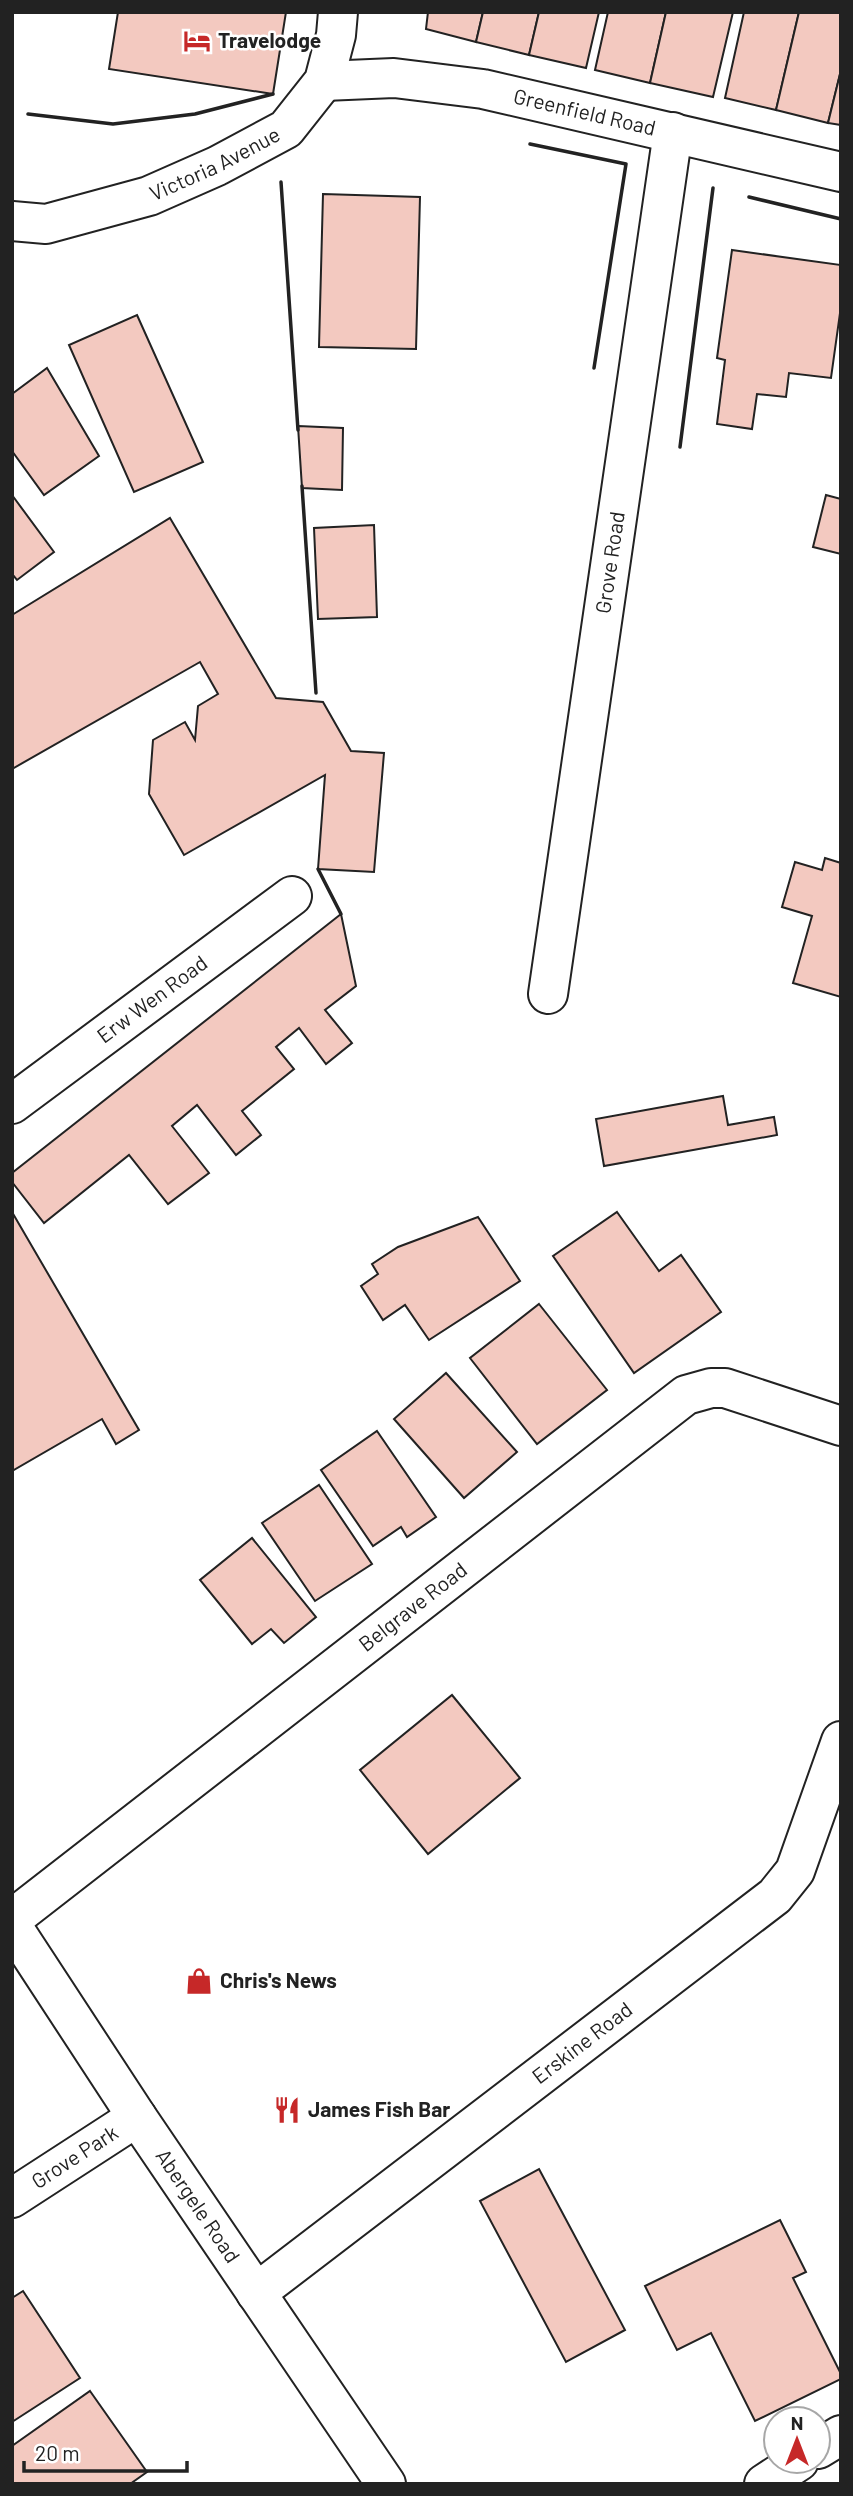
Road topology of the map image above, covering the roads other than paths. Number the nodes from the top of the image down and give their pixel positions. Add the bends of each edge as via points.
1 (338, 12) edge
2 (324, 81) junction
3 (673, 132) junction
4 (841, 172) edge
5 (12, 221) edge
6 (292, 896) dead end
7 (548, 994) dead end
8 (12, 1104) edge
9 (841, 1426) edge
10 (841, 1741) edge
11 (12, 1919) edge
12 (12, 1926) edge
13 (137, 2117) junction
14 (12, 2198) edge
15 (256, 2293) junction
16 (386, 2484) edge

1 - 2 street, Victoria Avenue
2 - 3 street, Greenfield Road via 394,78 483,89
2 - 5 street, Victoria Avenue via 286,129 217,166 149,196 46,224
3 - 4 street, Greenfield Road
3 - 7 street, Grove Road
6 - 8 street, Erw Wen Road
9 - 11 street, Belgrave Road via 725,1388 686,1395
10 - 15 street, Erskine Road via 795,1871 775,1896
12 - 13 street, Abergele Road
13 - 14 street, Grove Park
13 - 15 street, Abergele Road
15 - 16 street, Abergele Road

